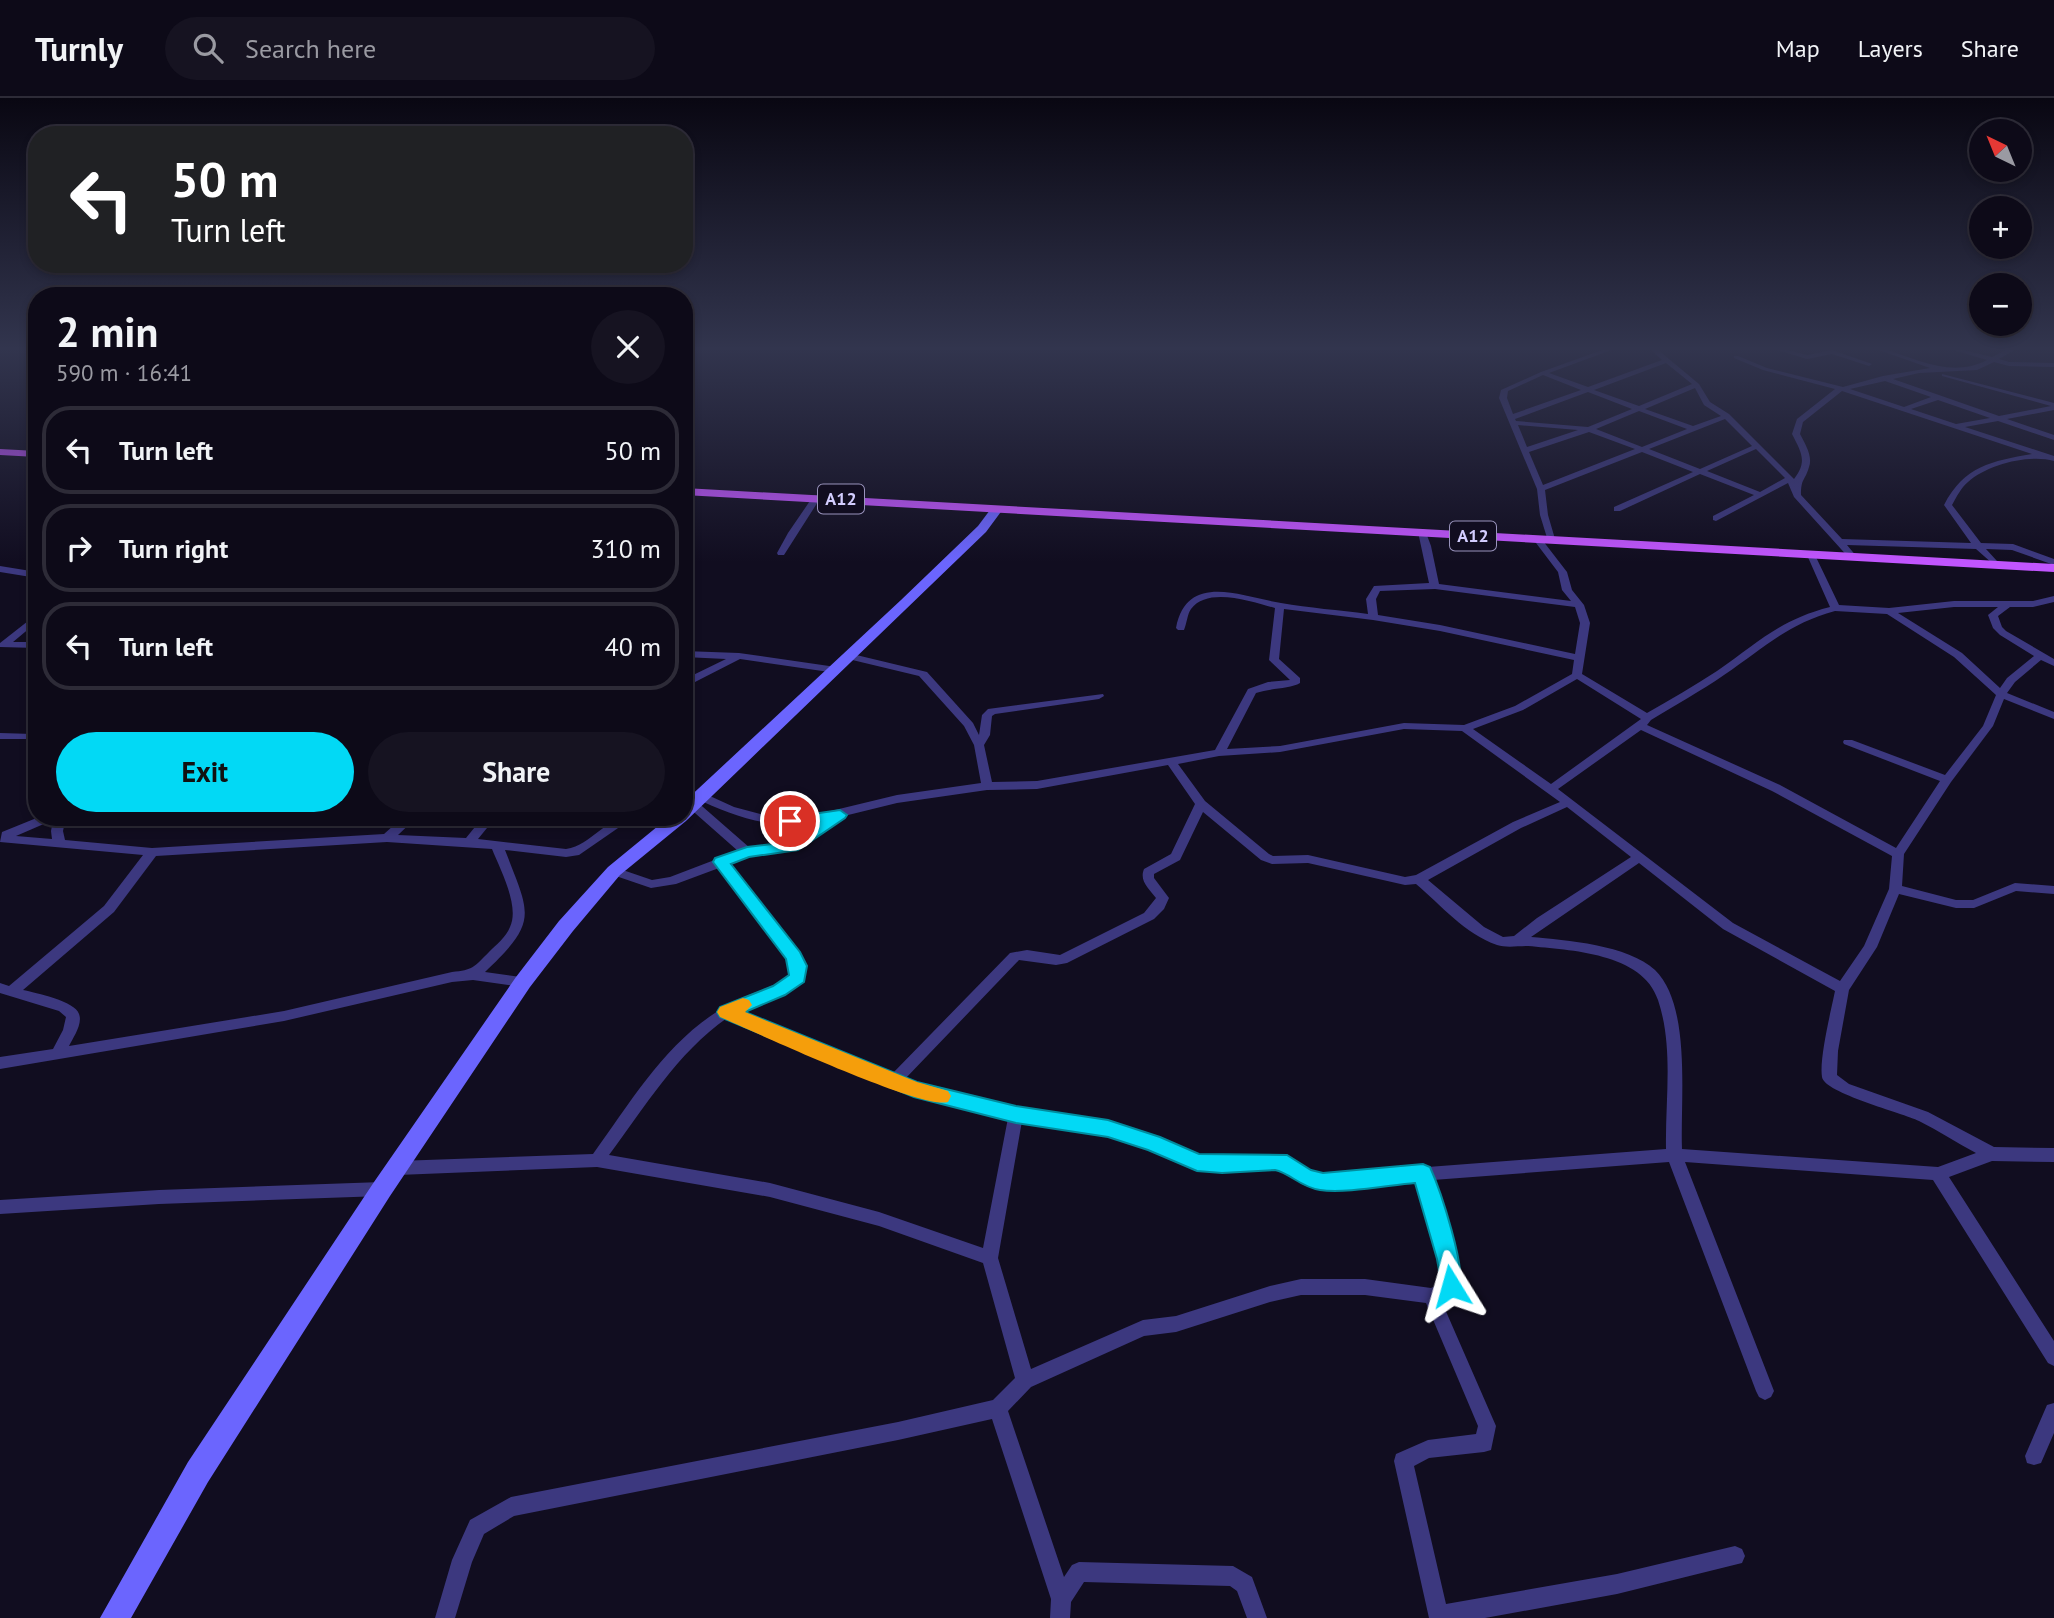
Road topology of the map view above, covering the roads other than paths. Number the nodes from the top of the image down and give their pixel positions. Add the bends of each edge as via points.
1 (1514, 420) joint
2 (1613, 420) edge
3 (1670, 420) edge
4 (1713, 420) edge
5 (1731, 420) edge
6 (1801, 420) edge
7 (1935, 420) edge
8 (1990, 420) edge
9 (2005, 420) edge
10 (1955, 427) junction
11 (1691, 428) junction
12 (1589, 429) junction
13 (2054, 438) edge
14 (1757, 446) junction
15 (1641, 448) junction
16 (1524, 451) junction
17 (0, 452) edge
18 (28, 454) edge
19 (2040, 455) junction
20 (2054, 459) edge
21 (1699, 471) junction
22 (1790, 479) junction
23 (1541, 489) junction
24 (693, 491) edge
25 (1759, 494) junction
26 (1797, 495) junction
27 (817, 497) junction
28 (997, 509) junction
29 (1617, 509) dead end
30 (1716, 518) dead end
31 (1422, 532) junction
32 (1972, 537) junction
33 (1536, 539) junction
34 (1551, 539) junction
35 (1840, 542) junction
36 (2013, 547) junction
37 (1977, 548) junction
38 (781, 553) dead end
39 (1811, 555) junction
40 (1853, 557) junction
41 (1993, 561) junction
42 (1950, 562) junction
43 (2054, 562) edge
44 (2054, 568) edge
45 (0, 569) edge
46 (28, 574) edge
47 (1435, 586) junction
48 (2054, 599) edge
49 (1579, 605) junction
50 (2008, 605) junction
51 (1280, 607) junction
52 (1835, 608) junction
53 (1889, 611) junction
54 (1373, 617) junction
55 (28, 624) edge
56 (1181, 628) dead end
57 (28, 645) edge
58 (693, 654) edge
59 (739, 656) junction
60 (848, 656) junction
61 (2040, 656) junction
62 (1580, 658) junction
63 (2054, 663) edge
64 (836, 670) junction
65 (1577, 675) junction
66 (693, 679) edge
67 (2001, 694) junction
68 (1098, 696) dead end
69 (2054, 716) edge
70 (1644, 722) junction
71 (1465, 728) junction
72 (0, 736) edge
73 (28, 737) edge
74 (1848, 742) dead end
75 (979, 745) junction
76 (1219, 753) junction
77 (1170, 761) junction
78 (1947, 780) junction
79 (988, 786) junction
80 (1551, 789) junction
81 (693, 803) edge
82 (1567, 803) junction
83 (1201, 804) junction
84 (693, 811) edge
85 (840, 815) junction
86 (693, 817) edge
87 (28, 826) edge
88 (58, 826) edge
89 (401, 826) edge
90 (482, 826) edge
91 (615, 826) edge
92 (666, 826) edge
93 (0, 837) edge
94 (387, 838) junction
95 (469, 842) junction
96 (59, 843) junction
97 (497, 846) junction
98 (152, 852) junction
99 (747, 852) junction
100 (1898, 854) junction
101 (1639, 857) junction
102 (721, 862) junction
103 (614, 871) junction
104 (1419, 879) junction
105 (1895, 889) junction
106 (2054, 890) edge
107 (1518, 940) junction
108 (473, 975) junction
109 (523, 982) junction
110 (6, 989) edge
111 (1842, 989) junction
112 (726, 1012) junction
113 (57, 1055) junction
114 (0, 1063) edge
115 (894, 1081) junction
116 (1016, 1115) junction
117 (1992, 1154) junction
118 (1674, 1155) junction
119 (2054, 1155) edge
120 (597, 1160) junction
121 (398, 1168) junction
122 (1423, 1173) junction
123 (1938, 1174) junction
124 (382, 1189) junction
125 (0, 1208) edge
126 (990, 1258) junction
127 (1430, 1296) junction
128 (2054, 1357) edge
129 (1025, 1381) junction
130 (1765, 1391) dead end
131 (998, 1408) junction
132 (2054, 1412) edge
133 (2034, 1456) dead end
134 (1735, 1556) dead end
135 (1060, 1608) edge
136 (1439, 1617) edge
137 (115, 1618) edge
138 (445, 1618) edge
139 (1256, 1618) edge

1 - 12 street
1 - 16 street
2 - 12 street
3 - 11 street
4 - 11 street
5 - 14 street
6 - 26 street via 1796,434 1808,463 1797,480
7 - 10 street
8 - 10 street
9 - 13 street
10 - 19 street
11 - 15 street
12 - 15 street
12 - 16 street
14 - 21 street
14 - 22 street
15 - 21 street
15 - 23 street
16 - 23 street
17 - 18 main road
19 - 20 street
19 - 32 street via 1987,464 1954,490 1948,505
21 - 25 street
21 - 29 street
22 - 25 street
22 - 26 street
23 - 34 street
24 - 27 main road, A12
25 - 30 street
26 - 35 street
27 - 28 main road, A12
27 - 38 street
28 - 31 main road, A12
28 - 60 street via 982,529
31 - 33 main road, A12
31 - 47 street
32 - 36 street
32 - 37 street
33 - 34 main road, A12
33 - 49 street via 1562,572 1567,590
34 - 39 main road, A12
35 - 37 street
35 - 40 street
36 - 37 street
36 - 43 street
37 - 41 street
39 - 40 main road, A12
39 - 52 street
40 - 42 main road, A12
41 - 42 main road, A12
41 - 43 main road, A12
42 - 44 main road, A12
45 - 46 street
47 - 49 street
47 - 54 street via 1377,588 1371,599
48 - 50 street
49 - 62 street via 1586,629
50 - 53 street via 1973,603
50 - 61 street via 1993,615 1998,628
51 - 54 street
51 - 56 street via 1210,595 1185,611
51 - 76 street via 1274,660 1295,683 1252,691
52 - 53 street
52 - 70 street via 1805,614 1779,627 1718,675
53 - 67 street via 1958,655
54 - 62 street
55 - 57 street via 3,645
58 - 59 street
59 - 64 street
59 - 66 street
60 - 64 street
60 - 75 street via 923,674 969,725
61 - 63 street
61 - 67 street
62 - 65 street
64 - 81 street
65 - 70 street
65 - 71 street via 1519,708
67 - 69 street
67 - 78 street via 1988,726
68 - 75 street via 992,711
70 - 80 street
70 - 100 street
71 - 76 street via 1404,726 1280,749
71 - 80 street
72 - 73 street
74 - 78 street
75 - 79 street
76 - 77 street
77 - 79 street via 1037,785
77 - 83 street
78 - 100 street
79 - 85 street via 878,803
80 - 82 street
82 - 101 street
82 - 104 street
83 - 104 street via 1272,860 1308,859 1405,881
83 - 115 street via 1176,857 1148,872 1163,898 1149,916 1062,960 1053,962 1023,953 1015,956
84 - 85 street via 730,810 771,821
85 - 99 street via 792,846
86 - 99 street
87 - 93 street
88 - 96 street
89 - 94 street
90 - 95 street
91 - 97 street via 579,851
92 - 103 street
93 - 96 street
94 - 95 street
94 - 98 street
95 - 97 street
96 - 98 street
97 - 108 street via 521,909 521,924 510,941
98 - 110 street via 108,909
99 - 102 street
100 - 105 street
101 - 107 street
101 - 111 street via 1728,926
102 - 103 street via 651,884
102 - 112 street via 798,966 798,978
103 - 109 street
104 - 107 street via 1482,932 1502,942
105 - 106 street via 1956,904 1974,904 2015,887
105 - 111 street via 1870,947
107 - 118 street via 1619,958 1647,971 1660,987 1673,1033
108 - 109 street
108 - 113 street via 284,1016
109 - 121 street
110 - 113 street via 64,1007 73,1015
111 - 117 street via 1829,1078 1844,1088 1923,1116
112 - 115 street
112 - 120 street via 680,1050
113 - 114 street
115 - 116 street
116 - 122 street via 1108,1129 1197,1162 1287,1163 1305,1177 1323,1182
116 - 126 street
117 - 119 street
117 - 123 street
118 - 122 street
118 - 123 street
118 - 130 street
120 - 121 street
120 - 126 street via 770,1190 879,1219
121 - 124 street
122 - 127 street via 1452,1280 1445,1290
123 - 128 street
124 - 125 street
124 - 137 street via 198,1472
126 - 129 street
127 - 129 street via 1365,1287 1291,1289 1176,1324 1143,1328
127 - 136 street via 1487,1426 1483,1443 1428,1449 1403,1461
129 - 131 street
131 - 135 street
131 - 138 street via 511,1507 477,1527
132 - 133 street
134 - 136 street via 1617,1584
135 - 139 street via 1079,1572 1233,1576 1245,1584

